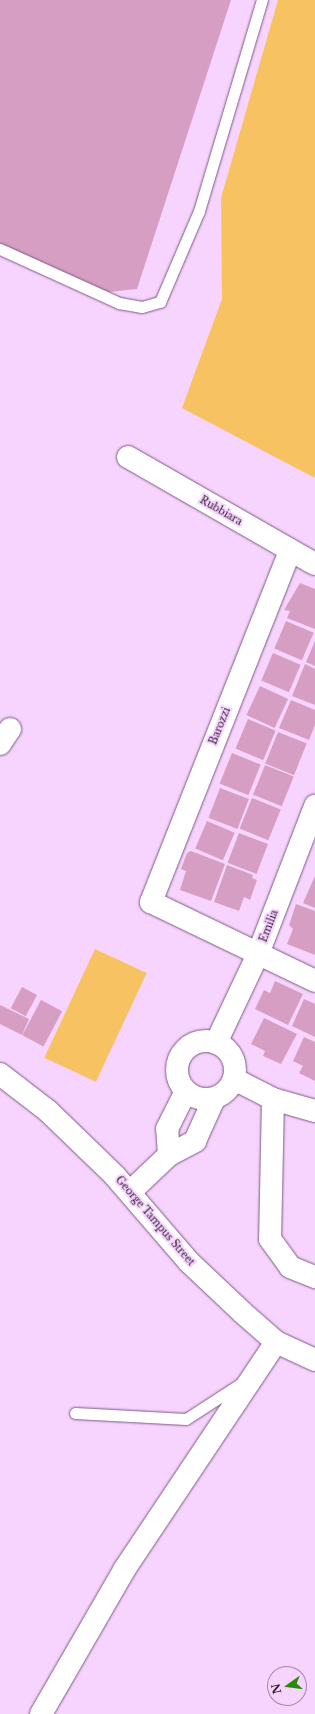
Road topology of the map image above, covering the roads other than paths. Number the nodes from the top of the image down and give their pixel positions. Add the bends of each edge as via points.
1 (262, 0) edge
2 (0, 249) edge
3 (128, 457) dead end
4 (290, 550) junction
5 (315, 564) edge
6 (315, 806) edge
7 (258, 954) junction
8 (315, 981) edge
9 (216, 1042) junction
10 (0, 1074) edge
11 (234, 1079) junction
12 (186, 1091) junction
13 (214, 1099) junction
14 (273, 1099) junction
15 (315, 1111) edge
16 (169, 1155) junction
17 (130, 1192) junction
18 (315, 1277) edge
19 (276, 1342) junction
20 (315, 1360) edge
21 (257, 1375) junction
22 (74, 1414) dead end
23 (41, 1714) edge

1 - 2 lane via 199,211 160,302 142,307 119,304
3 - 4 street, Rubbiara
4 - 5 street, Rubbiara
4 - 7 street, Barozzi via 150,902
6 - 7 street, Emilia
7 - 8 street
7 - 9 street, Emilia
9 - 11 street via 232,1058
9 - 12 street via 199,1042 185,1050 178,1071
10 - 17 street, George Tampus Street via 48,1111
11 - 13 street via 230,1088
11 - 14 street
12 - 13 street via 199,1099
12 - 16 street via 168,1129
13 - 16 street via 195,1141
14 - 15 street
14 - 18 street via 270,1238 290,1267
16 - 17 street
17 - 19 street, George Tampus Street via 189,1262
19 - 20 street, George Tampus Street
19 - 21 street
21 - 22 lane via 224,1391 186,1419
21 - 23 street via 124,1570

